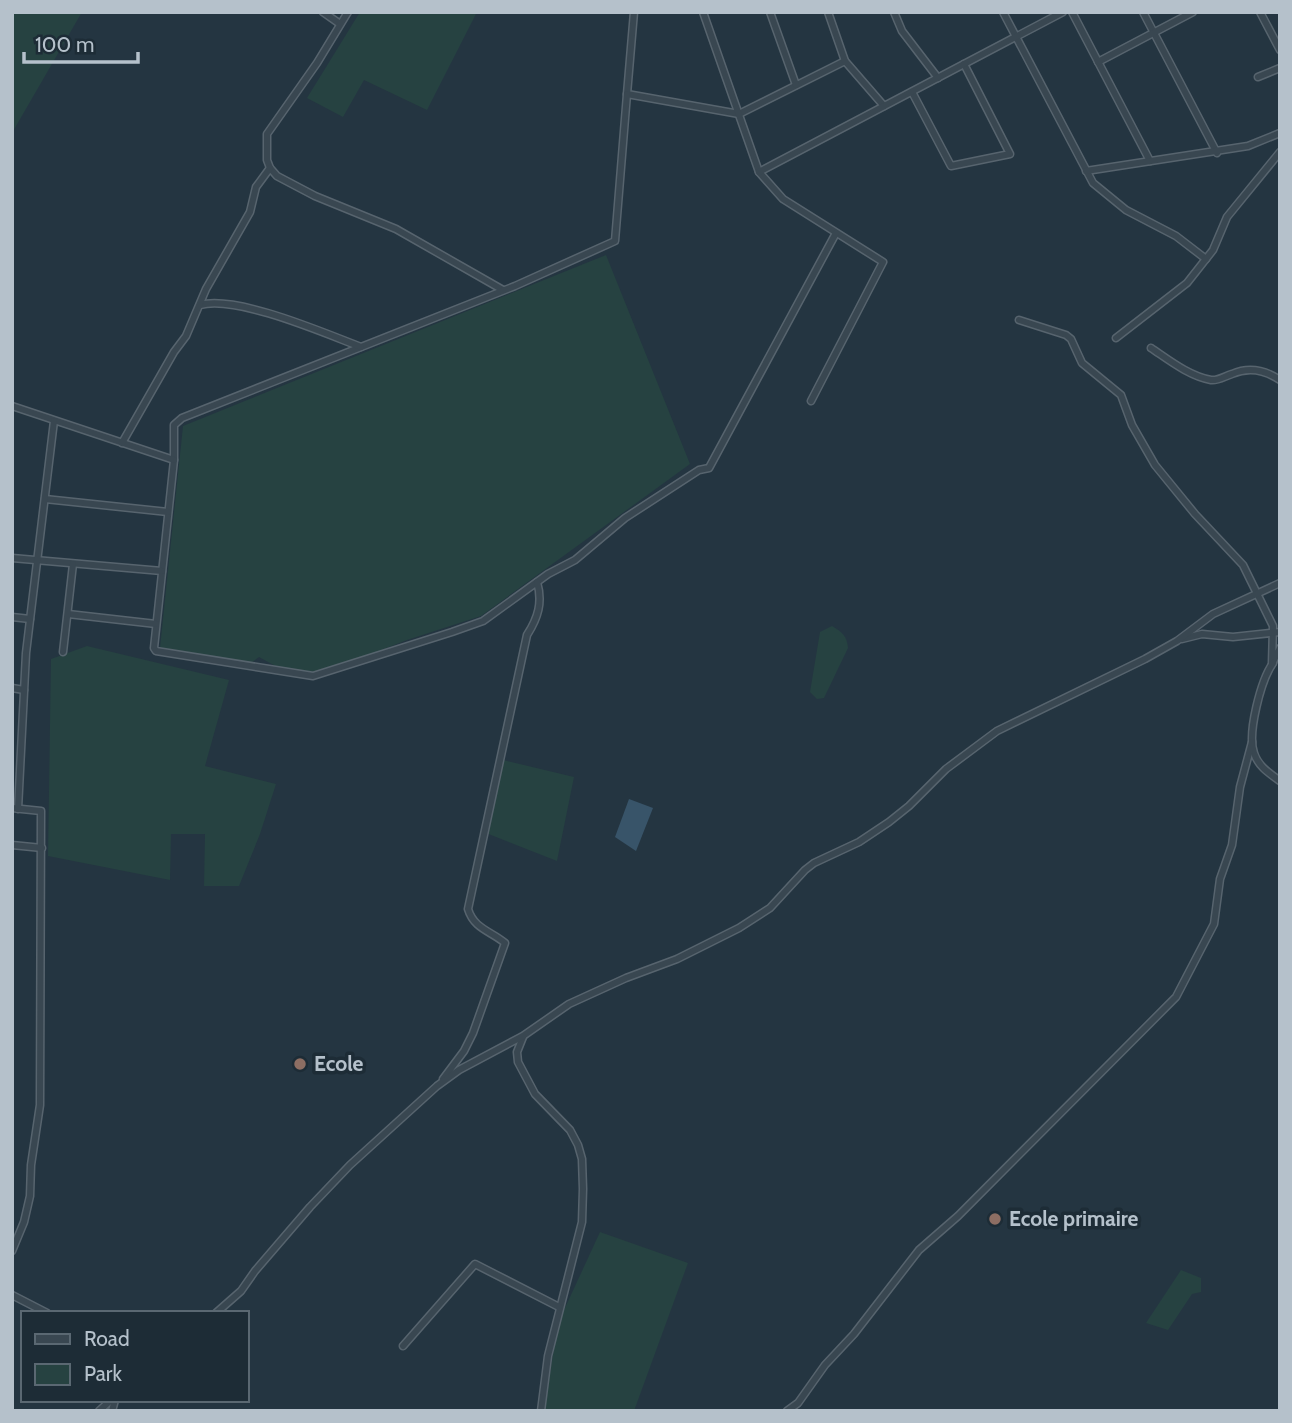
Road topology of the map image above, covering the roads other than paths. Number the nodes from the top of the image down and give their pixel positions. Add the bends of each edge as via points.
1 (323, 12) edge
2 (348, 12) edge
3 (634, 12) edge
4 (703, 12) edge
5 (770, 12) edge
6 (828, 12) edge
7 (894, 12) edge
8 (1003, 12) edge
9 (1063, 12) edge
10 (1072, 12) edge
11 (1143, 12) edge
12 (1193, 12) edge
13 (1260, 12) edge
14 (340, 24) junction
15 (1154, 33) junction
16 (1016, 37) junction
17 (1280, 50) edge
18 (845, 61) junction
19 (1098, 62) junction
20 (964, 64) junction
21 (1280, 68) edge
22 (1258, 77) dead end
23 (938, 78) junction
24 (796, 85) junction
25 (912, 92) junction
26 (627, 94) junction
27 (884, 106) junction
28 (739, 114) junction
29 (1280, 132) edge
30 (1280, 152) edge
31 (1217, 153) junction
32 (1150, 161) junction
33 (270, 168) junction
34 (1086, 171) junction
35 (759, 172) junction
36 (836, 233) junction
37 (1206, 260) junction
38 (503, 290) junction
39 (200, 306) junction
40 (1019, 320) dead end
41 (1116, 338) dead end
42 (361, 347) junction
43 (1151, 348) dead end
44 (1280, 380) edge
45 (811, 401) dead end
46 (12, 407) edge
47 (54, 421) junction
48 (122, 443) junction
49 (174, 460) junction
50 (45, 499) junction
51 (168, 512) junction
52 (12, 558) edge
53 (37, 561) junction
54 (73, 564) junction
55 (162, 571) junction
56 (537, 582) junction
57 (1280, 583) edge
58 (1257, 593) junction
59 (68, 614) junction
60 (12, 617) edge
61 (30, 619) junction
62 (156, 624) junction
63 (1277, 632) edge
64 (1177, 640) junction
65 (1280, 648) edge
66 (63, 652) dead end
67 (1280, 656) edge
68 (1272, 664) junction
69 (12, 688) edge
70 (24, 690) junction
71 (1252, 742) junction
72 (1280, 781) edge
73 (15, 808) edge
74 (12, 845) edge
75 (42, 848) junction
76 (523, 1036) junction
77 (437, 1086) junction
78 (12, 1251) edge
79 (12, 1295) edge
80 (559, 1307) junction
81 (43, 1311) edge
82 (218, 1311) edge
83 (403, 1346) dead end
84 (541, 1411) edge
85 (788, 1411) edge

1 - 14 street
2 - 14 street
3 - 26 street
4 - 28 street
5 - 24 street
6 - 18 street
7 - 23 street via 902,31
8 - 16 street
9 - 16 street
10 - 19 street
11 - 15 street
12 - 15 street
13 - 17 street
14 - 33 street via 267,134
15 - 19 street
15 - 31 street
16 - 20 street
16 - 34 street
18 - 24 street
18 - 27 street
19 - 32 street
20 - 23 street
20 - 25 street via 1010,154 951,166
21 - 22 street
23 - 25 street
24 - 28 street
25 - 27 street
26 - 28 street
26 - 38 street via 615,242
27 - 35 street
28 - 35 street
29 - 31 street
30 - 37 street via 1227,217
31 - 32 street
32 - 34 street
33 - 38 street via 315,196 396,229
33 - 39 street via 256,187 250,212
34 - 37 street via 1093,183 1126,210 1177,236
35 - 36 street via 783,199
36 - 45 street via 883,262
36 - 56 street via 709,468 625,518 575,560
37 - 41 street via 1187,283
38 - 42 street
39 - 42 street via 213,302 239,305
39 - 48 street
40 - 58 street via 1066,335 1082,363 1121,395 1132,425 1156,465 1234,553
42 - 49 street via 182,418 174,425
43 - 44 street via 1206,379 1215,381 1248,370
46 - 47 street
47 - 48 street
47 - 50 street
48 - 49 street
49 - 51 street
50 - 51 street
50 - 53 street
51 - 55 street
52 - 53 street
53 - 54 street
53 - 61 street
54 - 55 street
54 - 59 street
55 - 62 street
56 - 62 street via 483,621 313,676 156,652
56 - 77 street via 538,612 527,635 468,909 478,926 505,943 473,1033
57 - 58 street
58 - 63 street
58 - 64 street via 1213,614
59 - 62 street
59 - 66 street
60 - 61 street
61 - 70 street
63 - 64 street via 1233,638 1202,634
63 - 68 street
64 - 76 street via 997,731 946,769 889,822 814,863 780,900 739,928 569,1004
65 - 68 street
67 - 68 street
68 - 71 street via 1263,679
69 - 70 street
70 - 73 street
71 - 72 street via 1261,767
71 - 85 street via 1214,924 1176,997 919,1250
73 - 75 street via 41,811
74 - 75 street
75 - 78 street via 40,1105 30,1196
76 - 77 street
76 - 80 street via 518,1062 535,1094 570,1130 582,1158 582,1222
77 - 82 street via 310,1207 242,1291
79 - 81 street
80 - 83 street via 475,1264
80 - 84 street

